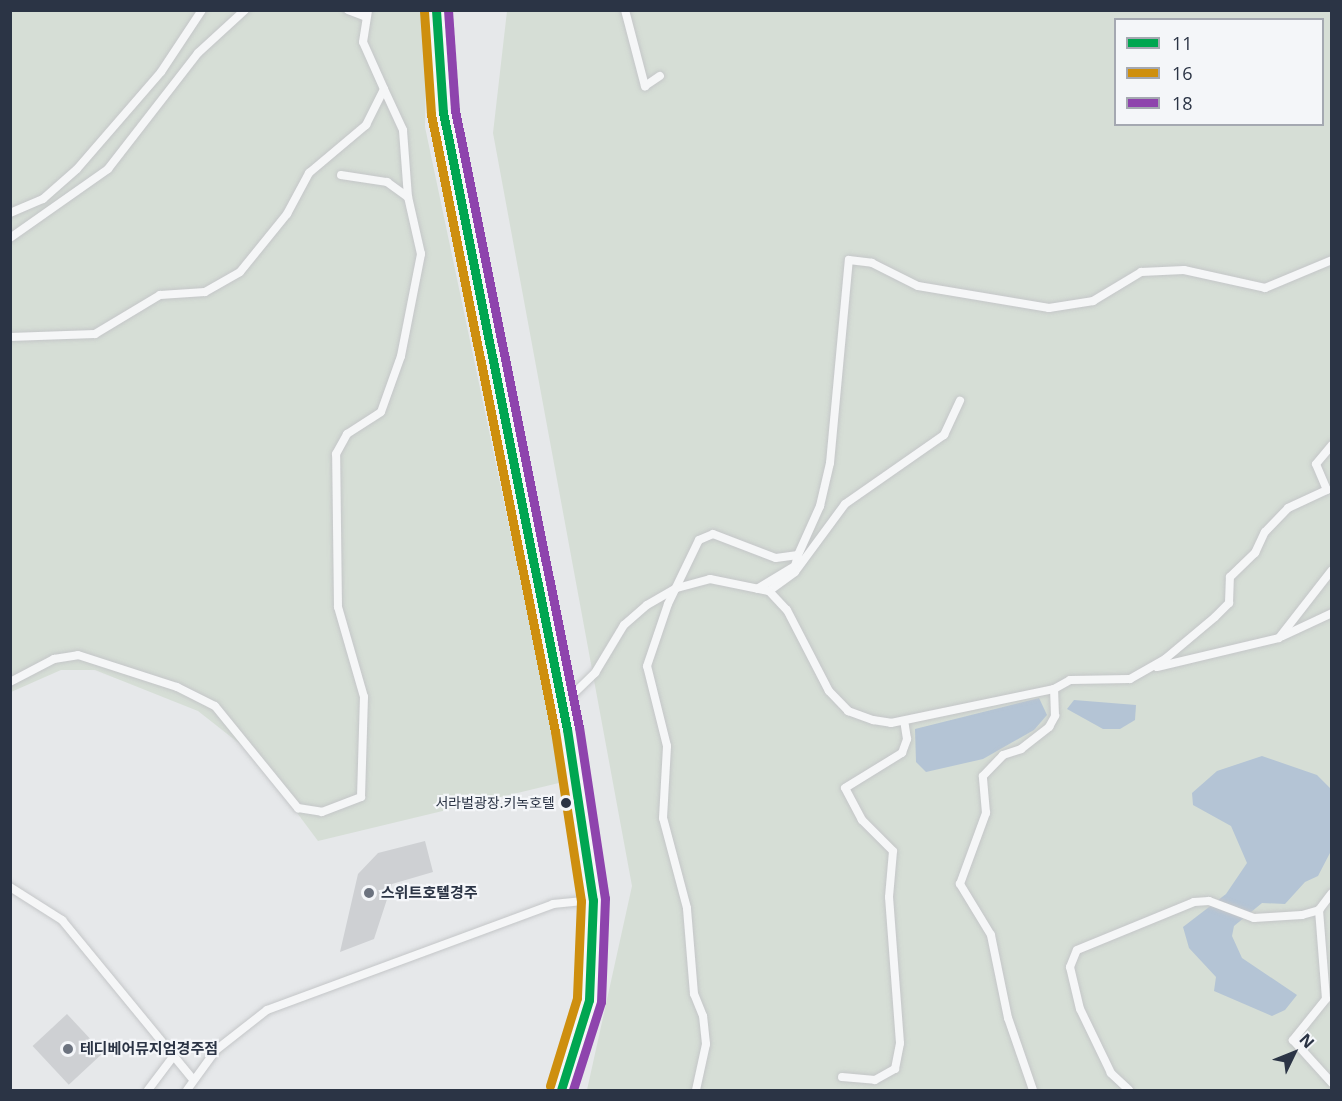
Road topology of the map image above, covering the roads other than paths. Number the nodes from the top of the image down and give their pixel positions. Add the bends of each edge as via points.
1 (202, 10) edge
2 (246, 10) edge
3 (348, 10) edge
4 (436, 10) edge
5 (625, 10) edge
6 (367, 14) edge
7 (660, 76) dead end
8 (384, 89) junction
9 (340, 175) dead end
10 (408, 196) junction
11 (10, 213) edge
12 (10, 238) edge
13 (1332, 260) edge
14 (10, 338) edge
15 (960, 400) dead end
16 (1332, 445) edge
17 (1327, 490) junction
18 (1332, 498) edge
19 (798, 555) junction
20 (1332, 570) edge
21 (677, 588) junction
22 (757, 589) junction
23 (768, 591) junction
24 (1332, 613) edge
25 (1279, 638) junction
26 (1152, 668) junction
27 (10, 682) edge
28 (1054, 689) junction
29 (562, 705) junction
30 (904, 721) junction
31 (10, 887) edge
32 (1332, 893) edge
33 (593, 900) junction
34 (1319, 909) junction
35 (1329, 997) edge
36 (171, 1059) junction
37 (842, 1077) dead end
38 (192, 1078) junction
39 (1332, 1083) edge
40 (148, 1090) edge
41 (187, 1090) edge
42 (561, 1090) edge
43 (696, 1090) edge
44 (1033, 1090) edge
45 (1129, 1090) edge

1 - 11 lane via 160,72 77,169 44,199
2 - 12 lane via 198,53 108,169
3 - 6 lane
4 - 29 street via 442,112
5 - 7 lane via 641,80 651,87
6 - 8 lane via 363,42
8 - 10 lane via 403,130
8 - 14 lane via 366,125 309,173 287,214 240,272 205,292 160,296 95,334
9 - 10 lane via 387,182
10 - 27 lane via 421,254 401,356 381,412 347,434 336,454 338,607 364,697 361,797 322,812 298,808 215,706 177,687 78,655 54,659
13 - 19 lane via 1265,288 1184,270 1141,272 1093,301 1049,308 918,286 872,263 849,260 830,463 820,506
15 - 23 lane via 944,435 845,504 795,572
16 - 17 lane via 1316,464
17 - 18 lane
17 - 26 lane via 1288,508 1230,577 1229,603
19 - 21 lane via 776,558 713,534 699,540
19 - 22 lane via 795,566
20 - 25 lane
21 - 22 lane via 710,579
21 - 29 lane via 624,625 595,673
21 - 43 lane via 647,666 667,746 663,818 687,908 694,994 703,1016 706,1044
22 - 23 lane
23 - 30 lane via 787,610 829,691 848,711 891,723
24 - 25 lane
25 - 26 lane
26 - 28 lane via 1130,679 1070,680
28 - 30 lane
28 - 44 lane via 1055,716 1049,727 1021,749 1003,755 983,776 986,813 960,884 991,935 1008,1018
29 - 33 street
30 - 37 lane via 907,739 902,753 845,788 862,820 893,851 890,897 900,1042 895,1069 875,1080
31 - 36 lane via 62,920
32 - 34 lane
33 - 38 lane via 553,904 267,1010 226,1040
33 - 42 street via 589,1000
34 - 35 lane
34 - 45 lane via 1254,918 1209,901 1119,929 1071,957 1092,1039 1111,1073
35 - 39 lane via 1293,1040
36 - 38 lane
36 - 40 lane
38 - 41 lane

